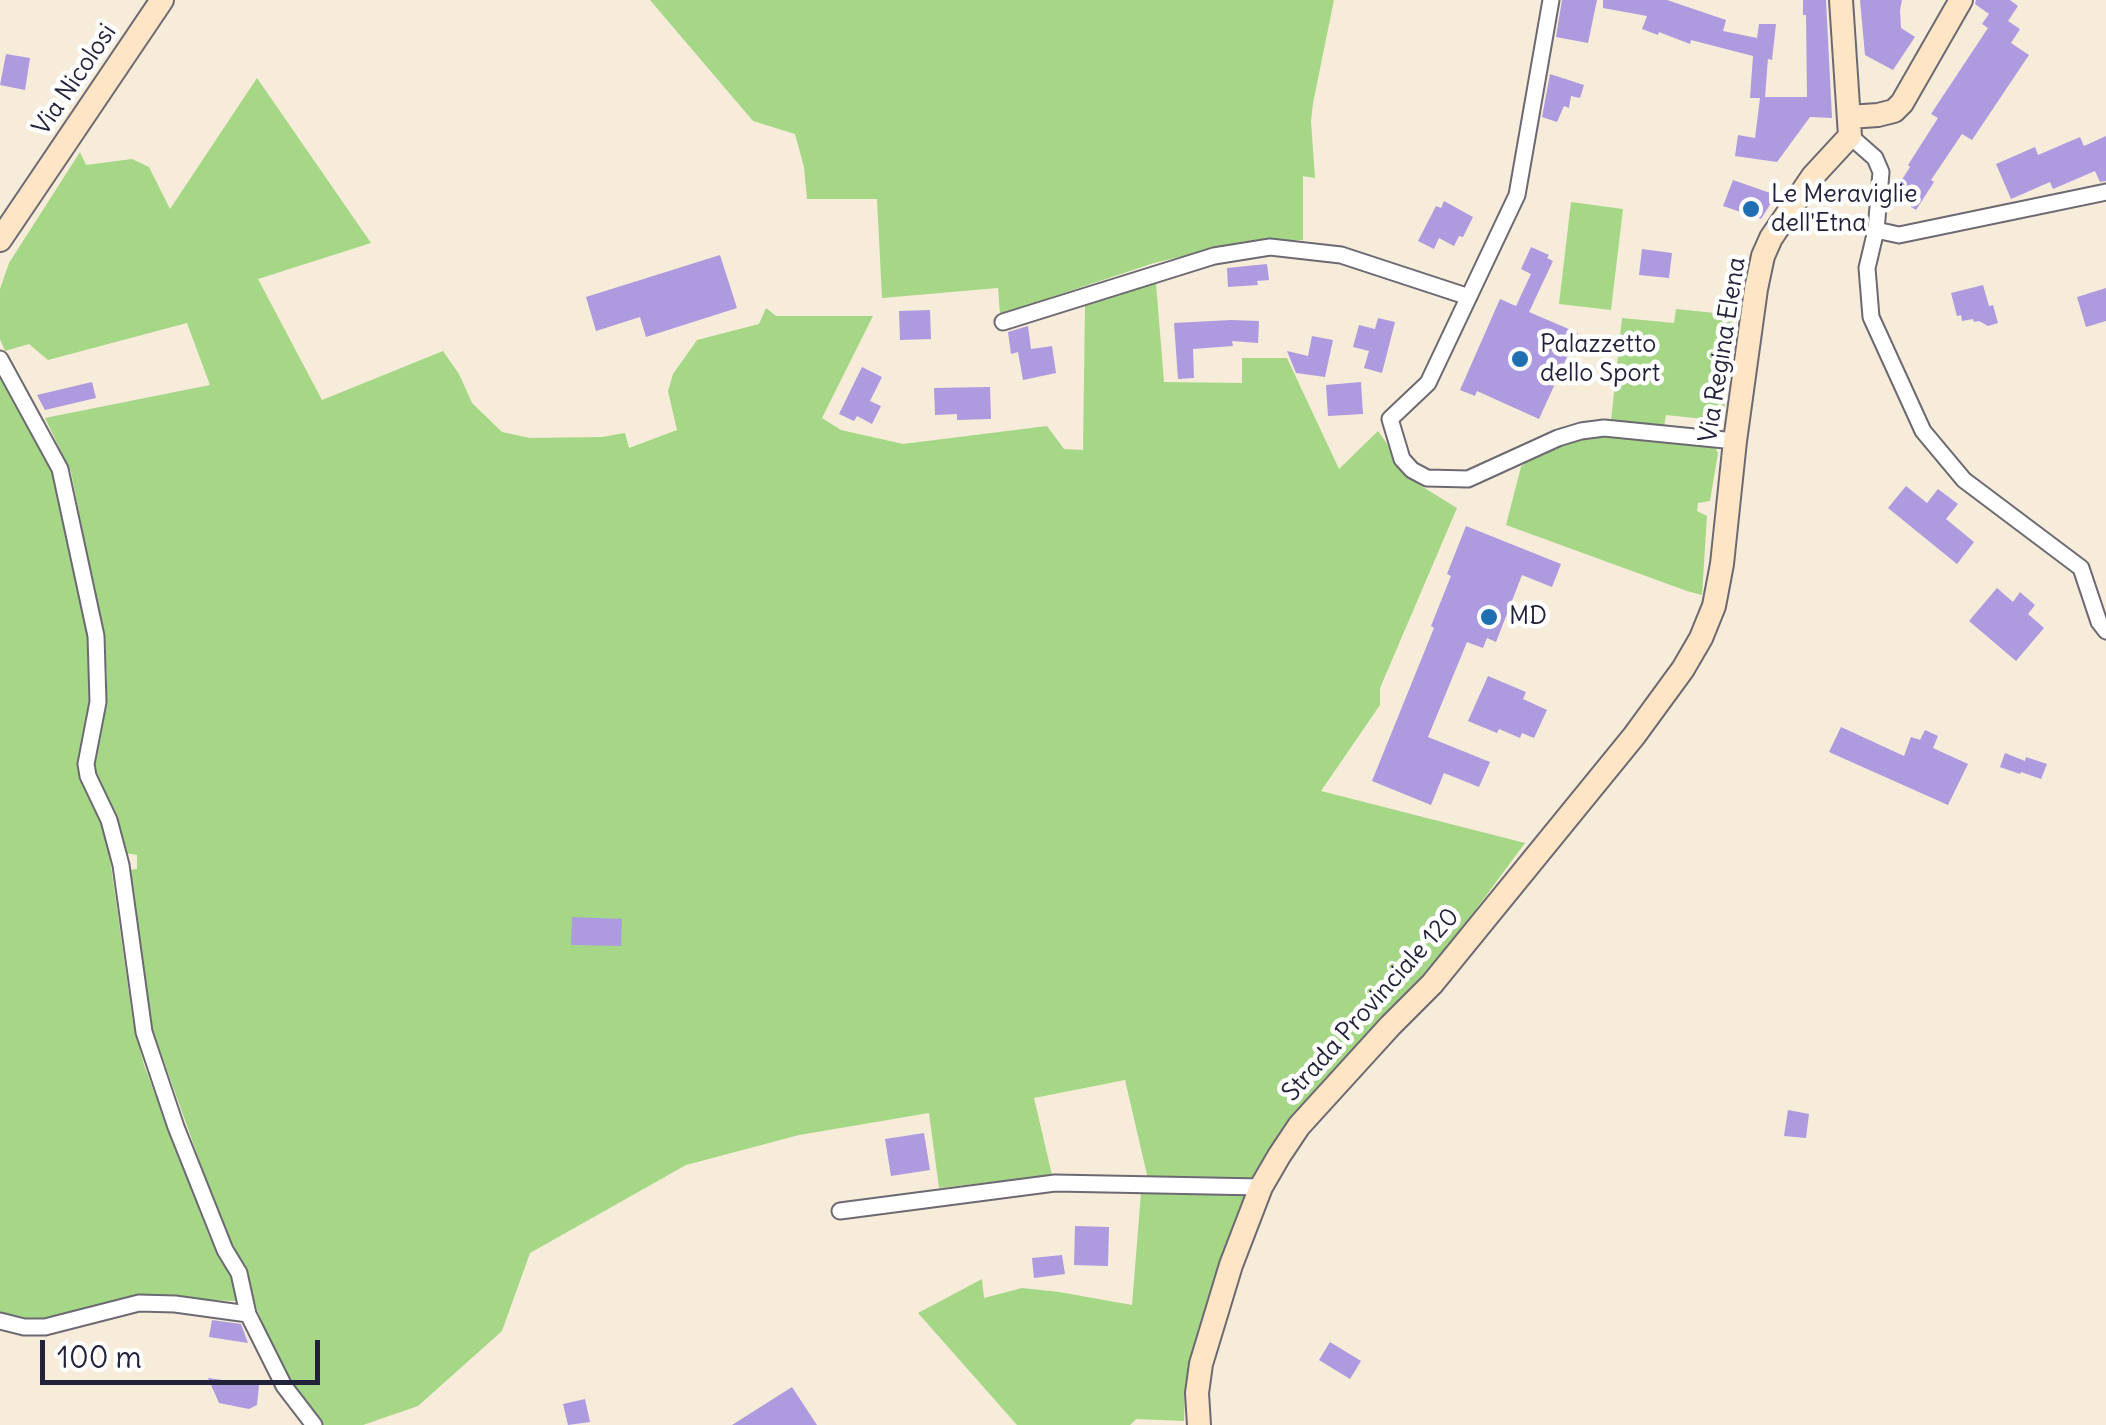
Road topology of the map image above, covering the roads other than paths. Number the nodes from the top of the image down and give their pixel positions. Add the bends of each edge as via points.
1 (162, 0) edge
2 (1551, 0) edge
3 (1841, 0) edge
4 (1961, 0) edge
5 (1850, 127) junction
6 (2106, 192) edge
7 (1876, 230) junction
8 (0, 240) edge
9 (1469, 297) junction
10 (1003, 322) dead end
11 (0, 359) edge
12 (1736, 441) junction
13 (2106, 632) edge
14 (1683, 669) joint
15 (1261, 1187) junction
16 (840, 1211) dead end
17 (248, 1314) junction
18 (0, 1321) edge
19 (314, 1425) edge
20 (1199, 1425) edge

1 - 8 street, Via Nicolosi
2 - 9 street via 1517,195
3 - 5 street
4 - 5 street via 1902,103
5 - 7 street via 1881,172
5 - 12 street, Via Regina Elena via 1763,256
6 - 7 street via 1900,235
7 - 13 street via 1867,268 1871,317 1923,431 1964,480 2081,568
9 - 10 street via 1341,254 1270,248 1214,256
9 - 12 street via 1428,383 1390,419 1412,470 1427,478 1468,479 1558,438 1604,428
11 - 17 street via 60,469 96,636 98,702 86,764 121,865 144,1032 176,1127 239,1273
12 - 14 street, Via Regina Elena via 1714,606
14 - 15 street, Strada Provinciale 120 via 1432,984 1299,1126
15 - 16 street via 1056,1183
15 - 20 street, Strada Provinciale 120 via 1201,1364
17 - 18 street via 139,1303 45,1328
17 - 19 street via 284,1386

